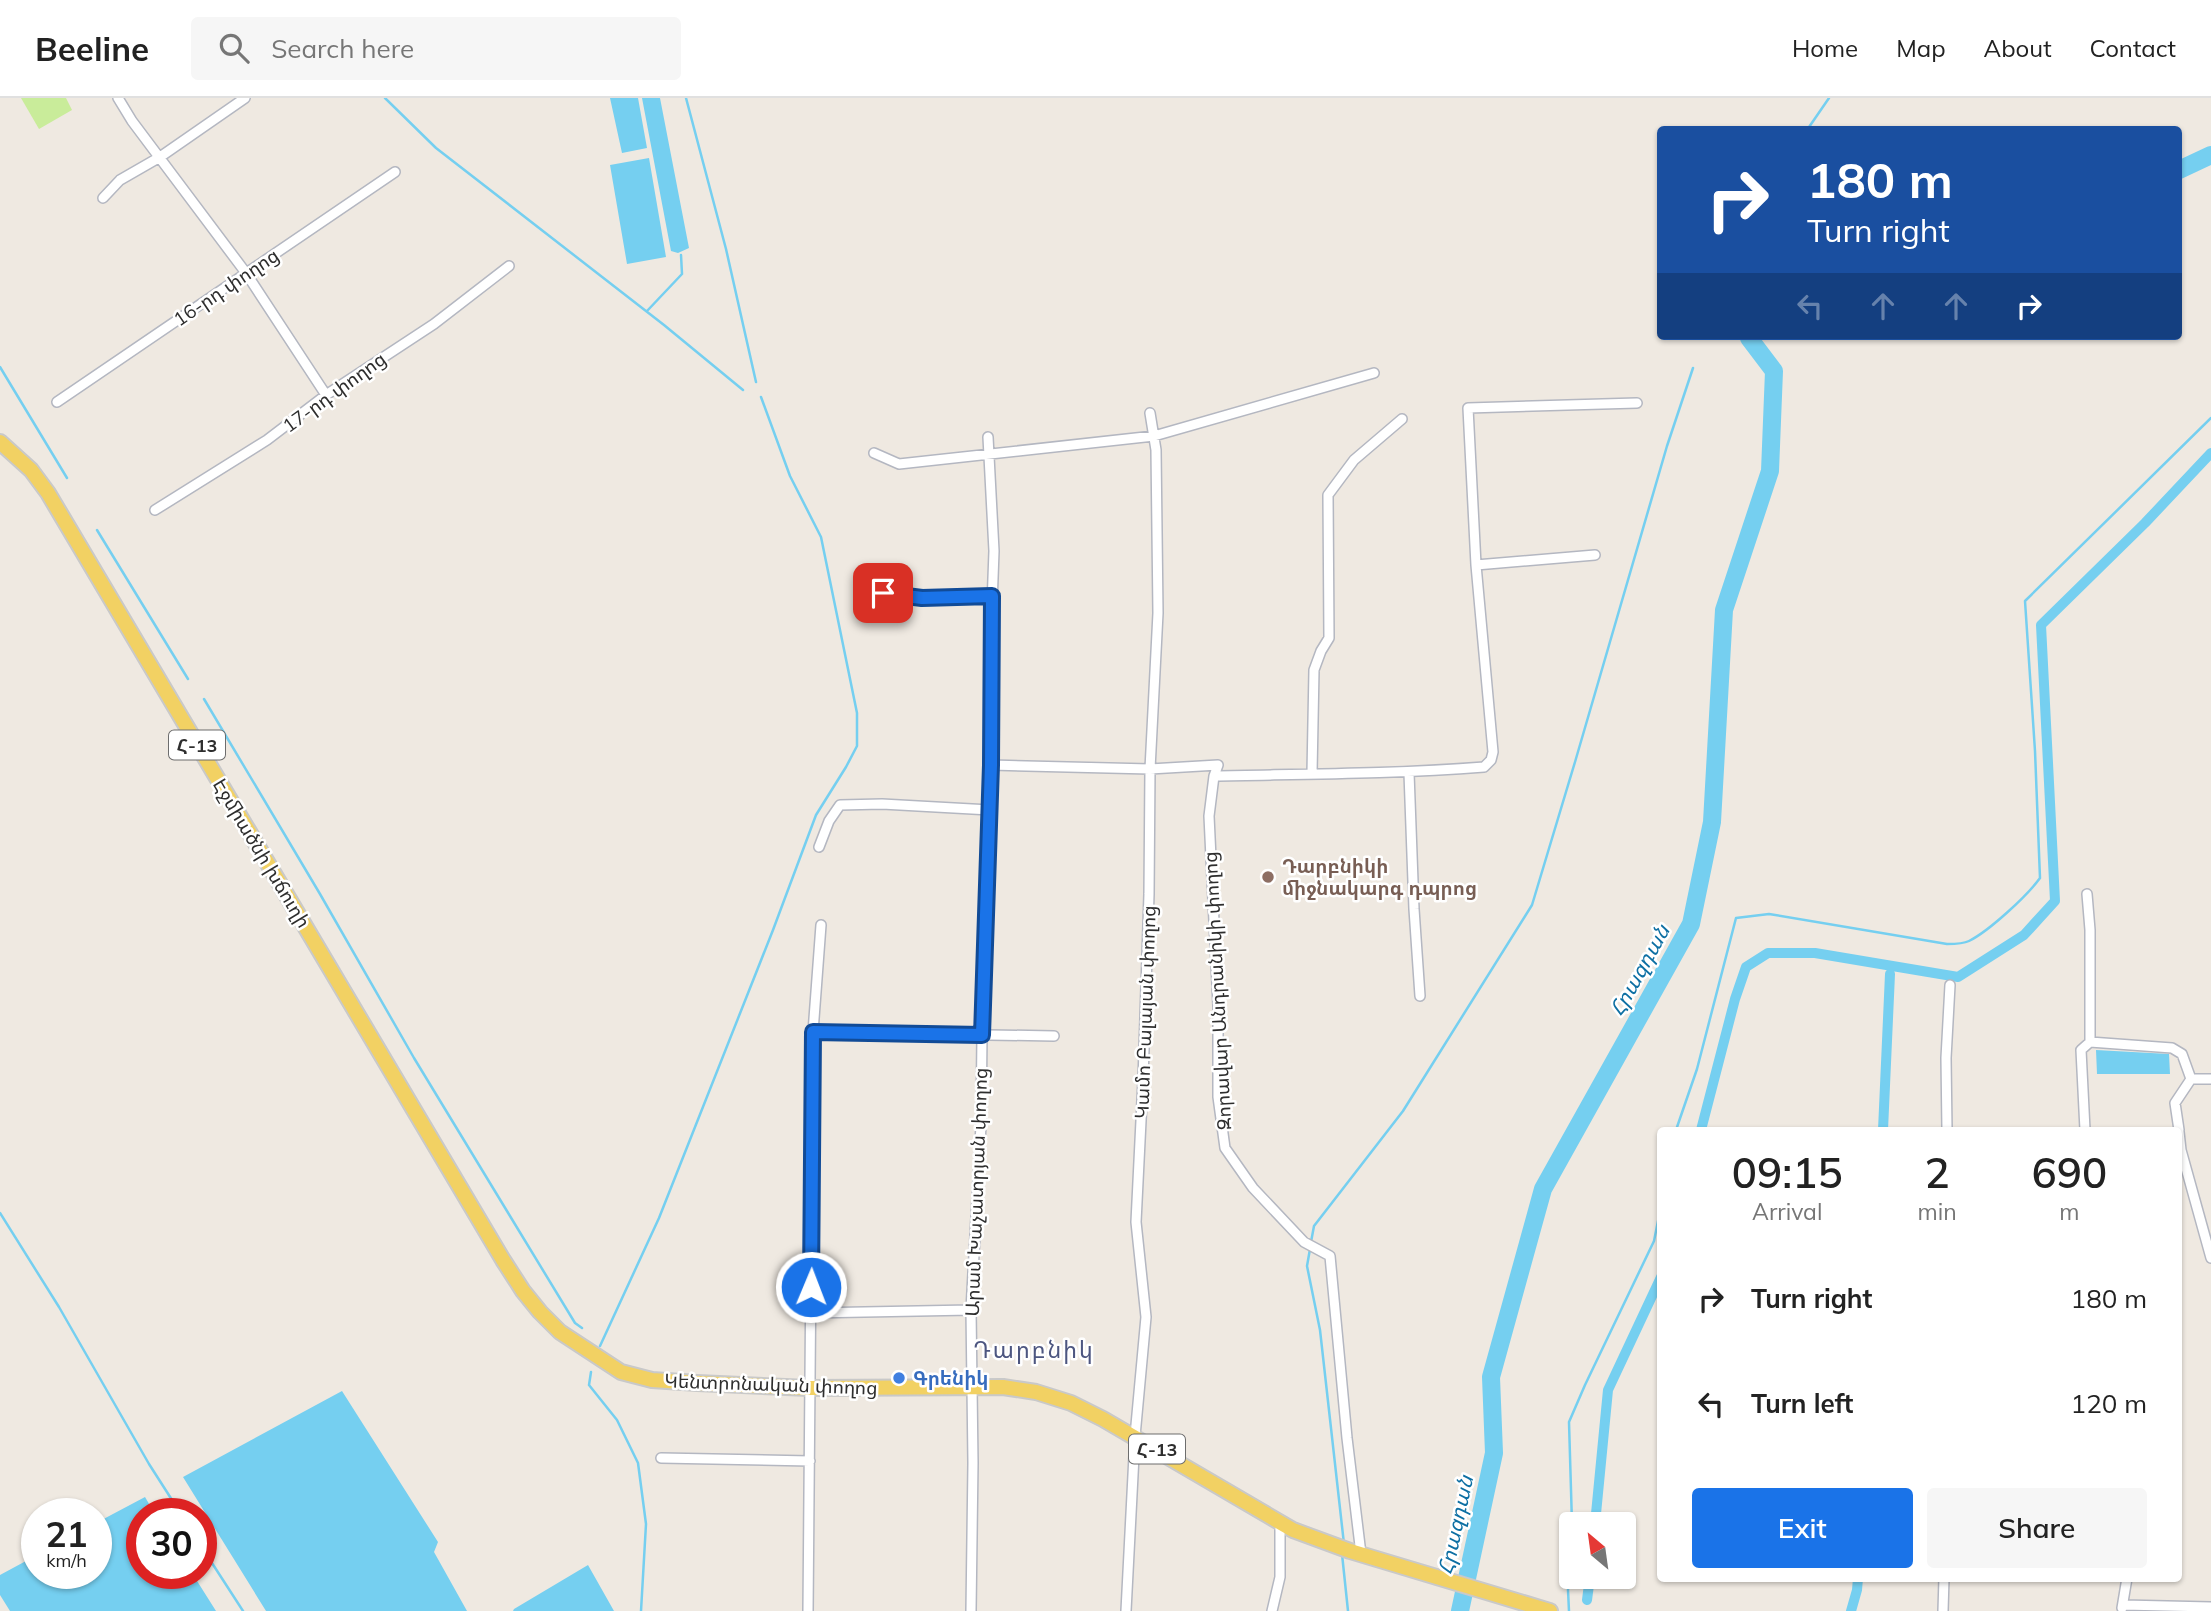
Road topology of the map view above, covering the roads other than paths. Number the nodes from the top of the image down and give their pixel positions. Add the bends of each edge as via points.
1 (118, 98) edge
2 (245, 98) edge
3 (160, 158) junction
4 (395, 172) dead end
5 (103, 198) dead end
6 (509, 266) dead end
7 (246, 273) junction
8 (1374, 373) dead end
9 (326, 395) junction
10 (57, 402) dead end
11 (1637, 403) dead end
12 (1150, 413) dead end
13 (1402, 419) dead end
14 (1154, 436) junction
15 (988, 437) dead end
16 (0, 442) edge
17 (874, 453) dead end
18 (988, 454) junction
19 (155, 510) dead end
20 (1595, 555) dead end
21 (1476, 565) junction
22 (883, 593) dead end
23 (992, 596) junction
24 (991, 765) junction
25 (1150, 769) junction
26 (1312, 773) junction
27 (1409, 773) junction
28 (1214, 776) junction
29 (990, 810) junction
30 (819, 847) dead end
31 (2087, 894) dead end
32 (821, 925) dead end
33 (1950, 985) dead end
34 (1420, 996) dead end
35 (813, 1032) junction
36 (982, 1035) junction
37 (1054, 1037) dead end
38 (2090, 1042) junction
39 (2191, 1079) junction
40 (2211, 1079) edge
41 (1947, 1127) edge
42 (2085, 1127) edge
43 (2178, 1127) edge
44 (2182, 1154) edge
45 (2211, 1258) edge
46 (971, 1310) junction
47 (811, 1313) junction
48 (581, 1346) joint
49 (971, 1387) junction
50 (809, 1388) junction
51 (1135, 1436) junction
52 (661, 1458) dead end
53 (810, 1461) junction
54 (1280, 1523) junction
55 (1356, 1552) junction
56 (1944, 1582) edge
57 (2126, 1582) edge
58 (2211, 1607) edge
59 (2122, 1608) edge
60 (808, 1611) edge
61 (971, 1611) edge
62 (1126, 1611) edge
63 (1272, 1611) edge
64 (1550, 1611) edge
65 (1943, 1611) edge

1 - 3 street
2 - 3 street
3 - 5 street via 120,180
3 - 7 street
4 - 7 street, 16-րդ փողոց
6 - 9 street, 17-րդ փողոց via 434,324
7 - 9 street
7 - 10 street, 16-րդ փողոց
8 - 14 street
9 - 19 street, 17-րդ փողոց via 267,440
11 - 21 street via 1468,408
12 - 14 street, Կամո Բալայան փողոց
13 - 26 street via 1354,460 1328,495 1329,638 1314,670
14 - 18 street
14 - 25 street, Կամո Բալայան փողոց via 1158,613
15 - 18 street, Արամ Խաչատրյան փողոց
16 - 48 main road, Էջմիածնի խճուղի / Հ-13 via 31,470 54,503 523,1291 560,1332
17 - 18 street via 900,464
18 - 23 street, Արամ Խաչատրյան փողոց
20 - 21 street
21 - 27 street via 1491,760 1484,767
22 - 23 street via 922,598
23 - 24 street, Արամ Խաչատրյան փողոց
24 - 25 street
24 - 29 street, Արամ Խաչատրյան փողոց
25 - 28 street via 1218,765
25 - 51 street, Կամո Բալայան փողոց via 1136,1222 1146,1317
26 - 27 street
26 - 28 street
27 - 34 street
28 - 55 street, Զորավար Անդրանիկի փողոց via 1209,816 1218,1097 1225,1148 1253,1188 1304,1242 1330,1256
29 - 30 street via 840,805
29 - 36 street, Արամ Խաչատրյան փողոց
31 - 38 street
32 - 35 street
33 - 41 street
35 - 36 street
35 - 47 street
36 - 37 street
36 - 46 street, Արամ Խաչատրյան փողոց
38 - 39 street via 2172,1048 2182,1055
38 - 42 street via 2081,1050
39 - 40 street
39 - 43 street via 2175,1103
44 - 45 street
46 - 47 street
46 - 49 street, Արամ Խաչատրյան փողոց
47 - 50 street
48 - 50 main road, Կենտրոնական փողոց / Հ-13 via 621,1372 652,1380
49 - 50 main road, Կենտրոնական փողոց / Հ-13
49 - 51 main road, Կենտրոնական փողոց / Հ-13 via 1016,1388 1056,1398
49 - 61 street, Արամ Խաչատրյան փողոց
50 - 53 street
51 - 54 main road, Կենտրոնական փողոց / Հ-13
51 - 62 street, Կամո Բալայան փողոց
52 - 53 street
53 - 60 street
54 - 55 main road, Կենտրոնական փողոց / Հ-13
54 - 63 street via 1280,1577
55 - 64 main road, Հ-13
56 - 65 street
57 - 59 street
58 - 59 street

